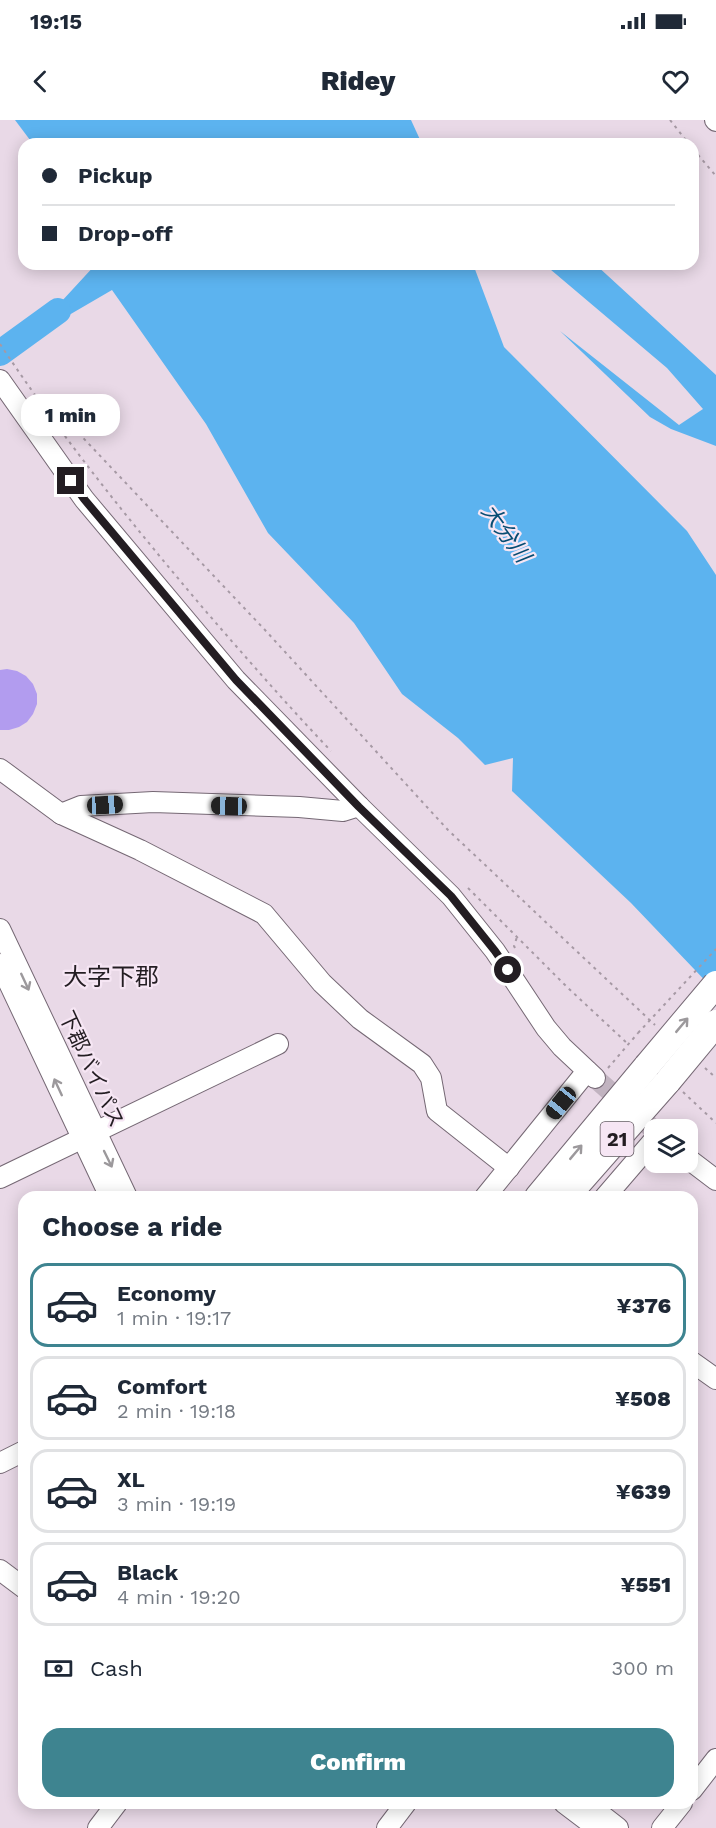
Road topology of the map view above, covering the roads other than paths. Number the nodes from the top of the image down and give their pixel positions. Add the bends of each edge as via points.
1 (0, 380) edge
2 (0, 769) edge
3 (359, 807) junction
4 (61, 814) junction
5 (0, 929) edge
6 (0, 964) edge
7 (716, 984) edge
8 (716, 1023) edge
9 (278, 1044) dead end
10 (89, 1136) junction
11 (644, 1152) edge
12 (698, 1166) edge
13 (509, 1168) junction
14 (0, 1178) edge
15 (716, 1180) edge
16 (108, 1191) edge
17 (123, 1191) edge
18 (490, 1191) edge
19 (543, 1191) edge
20 (572, 1191) edge
21 (610, 1191) edge
22 (698, 1366) edge
23 (716, 1378) edge
24 (18, 1454) edge
25 (0, 1463) edge
26 (0, 1570) edge
27 (18, 1584) edge
28 (716, 1759) edge
29 (698, 1782) edge
30 (112, 1809) edge
31 (401, 1809) edge
32 (572, 1809) edge
33 (594, 1809) edge
34 (677, 1809) edge
35 (98, 1828) edge
36 (387, 1828) edge
37 (597, 1828) edge
38 (618, 1828) edge
39 (662, 1828) edge

1 - 3 street via 84,499 236,680
2 - 4 street
3 - 4 street via 344,811 153,802 81,806
3 - 13 street via 451,896 495,951 546,1028 591,1075
4 - 13 street via 264,914 352,1011 422,1064 431,1078 437,1111
5 -> 10 street, 下郡バイパス
10 -> 6 street, 下郡バイパス
19 -> 7 main road, 21, bridge
8 - 20 main road, 21, bridge via 675,1086
9 - 10 street
10 - 14 street
10 - 16 street, 下郡バイパス
10 -> 17 street, 下郡バイパス
11 - 21 street
12 - 15 street
13 - 18 street
22 - 23 street
24 - 25 street
26 - 27 street
28 - 29 street
30 - 35 street
31 - 36 street
32 - 37 street
33 - 38 street
34 - 39 street

